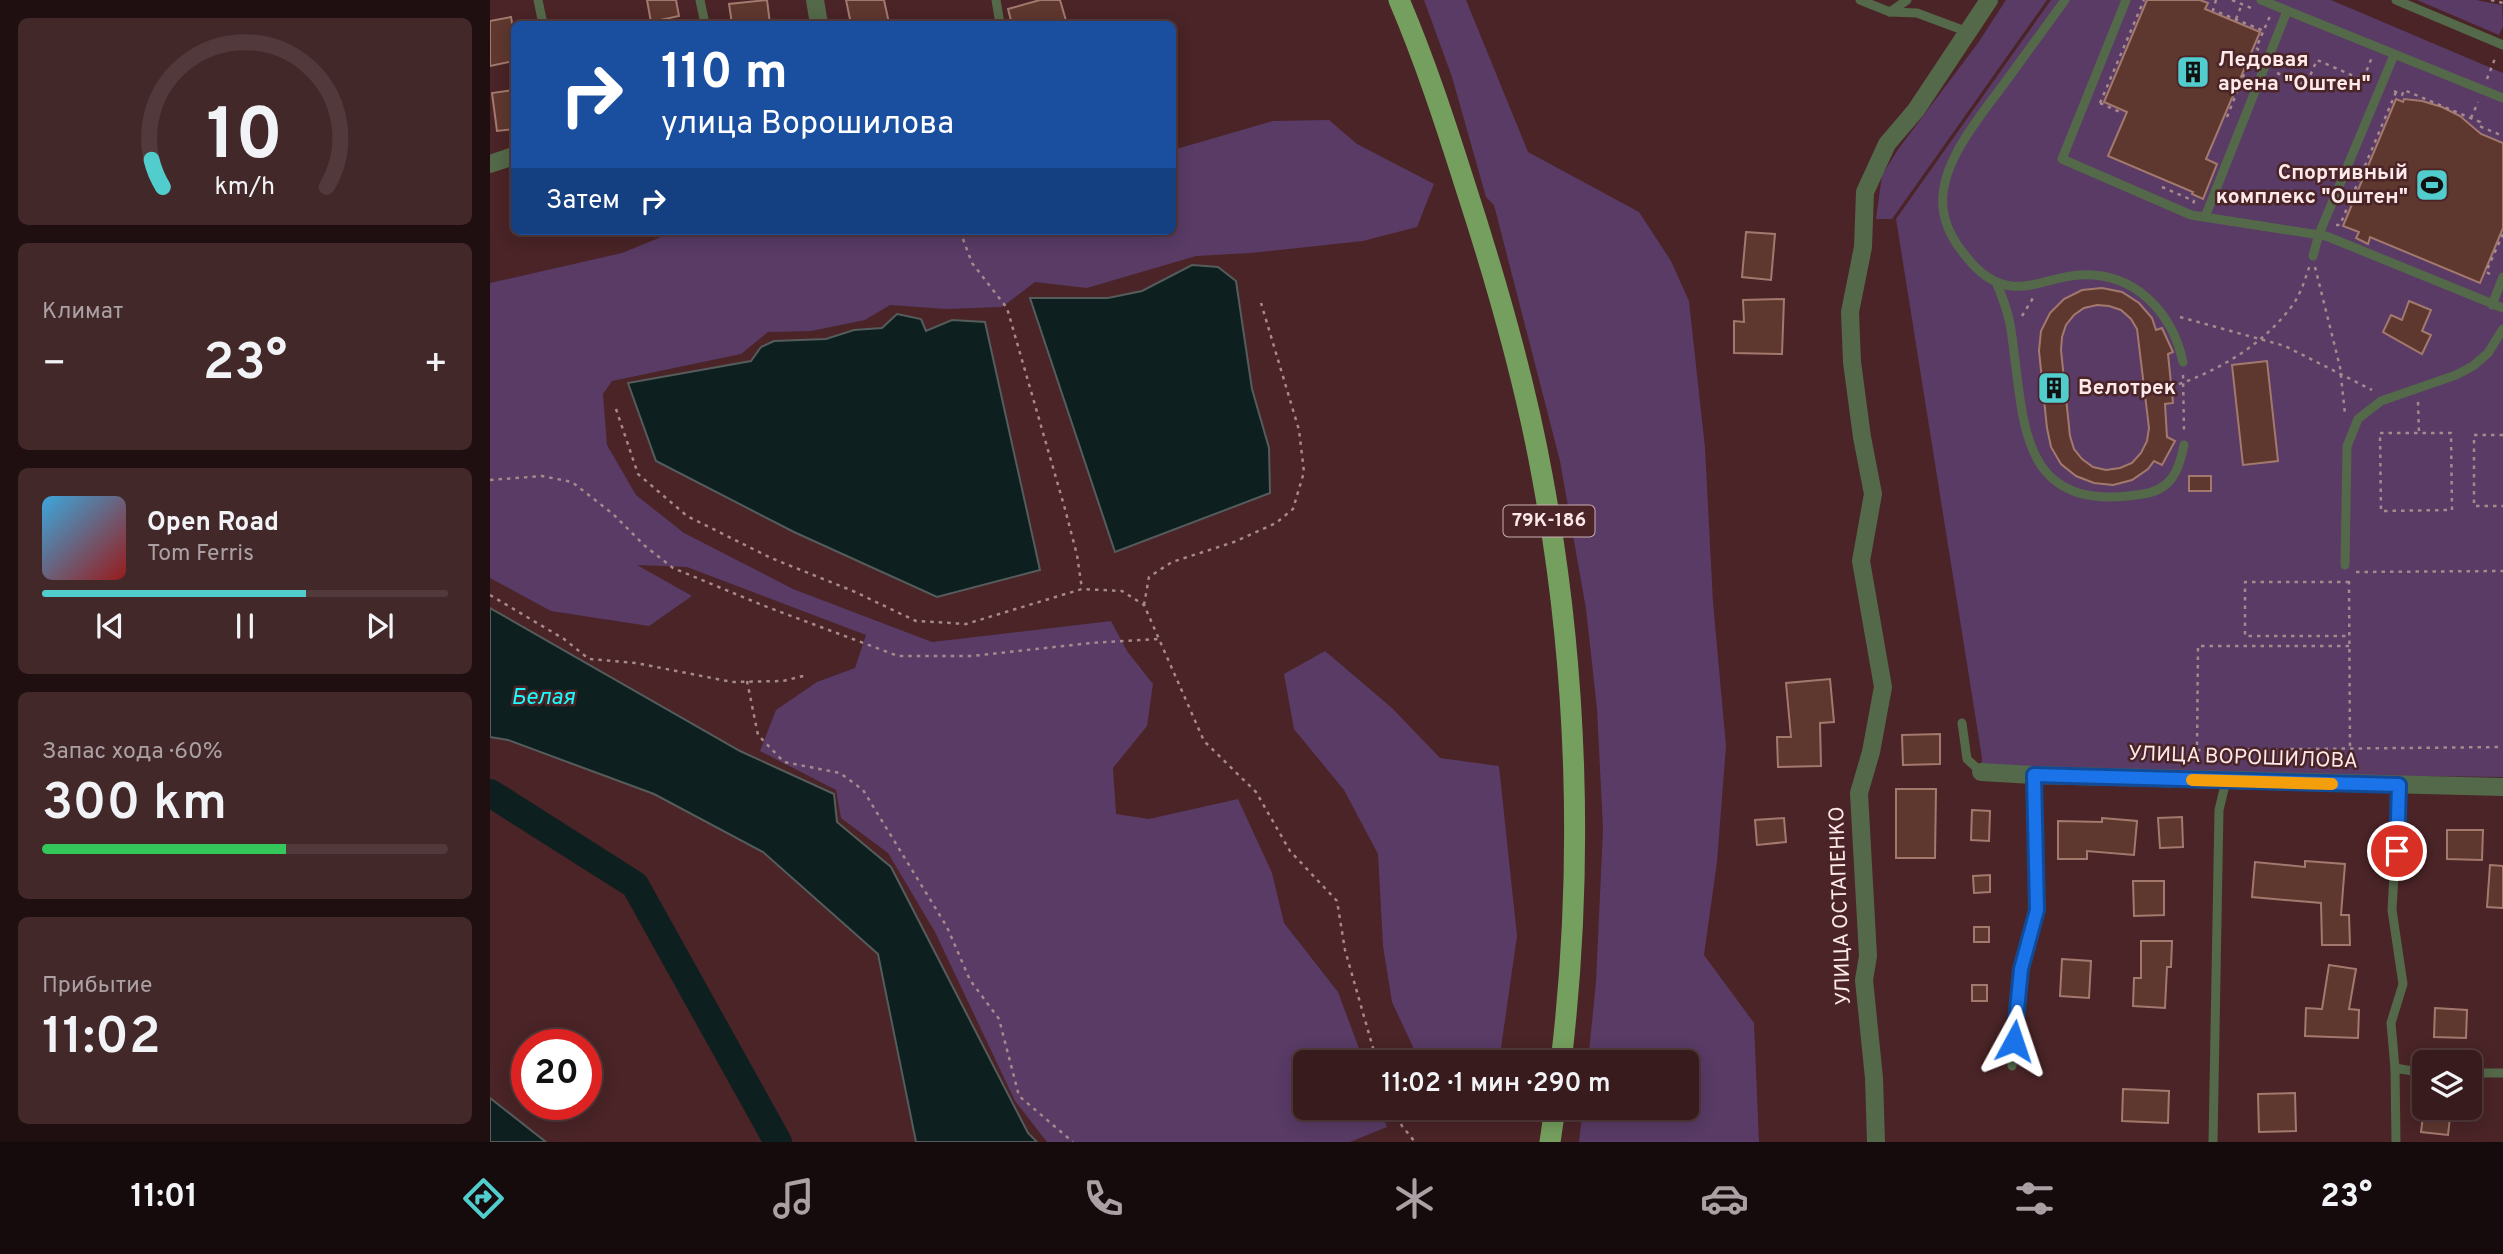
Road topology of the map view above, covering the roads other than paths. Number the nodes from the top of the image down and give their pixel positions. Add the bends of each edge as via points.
1 (538, 0) edge
2 (700, 0) edge
3 (815, 0) edge
4 (996, 0) edge
5 (1391, 0) edge
6 (1399, 0) edge
7 (1408, 0) edge
8 (1860, 0) edge
9 (1907, 0) edge
10 (1989, 0) edge
11 (2065, 0) edge
12 (2126, 0) edge
13 (2261, 0) edge
14 (2396, 0) edge
15 (2287, 10) junction
16 (1890, 12) junction
17 (542, 21) edge
18 (704, 21) edge
19 (819, 21) edge
20 (1000, 21) edge
21 (1969, 33) junction
22 (2503, 45) edge
23 (2394, 55) junction
24 (1425, 62) junction
25 (2503, 98) edge
26 (511, 157) edge
27 (490, 164) edge
28 (2204, 217) junction
29 (2319, 234) junction
30 (2313, 256) road end
31 (2503, 278) edge
32 (1997, 284) junction
33 (2492, 304) junction
34 (2503, 308) edge
35 (2503, 329) edge
36 (2183, 362) road end
37 (2184, 445) road end
38 (2345, 565) dead end
39 (1962, 723) dead end
40 (1981, 772) joint
41 (2034, 775) junction
42 (2226, 781) junction
43 (2399, 785) junction
44 (2503, 787) edge
45 (1562, 1050) edge
46 (2011, 1066) dead end
47 (2395, 1068) junction
48 (2412, 1071) edge
49 (2482, 1073) edge
50 (2503, 1073) edge
51 (1553, 1120) edge
52 (1550, 1142) edge
53 (1876, 1142) edge
54 (2213, 1142) edge
55 (2396, 1142) edge

1 - 17 lane
2 - 18 lane
3 - 19 street
4 - 20 lane
5 - 24 main road
6 - 24 main road, 79К-186
7 - 24 main road
8 - 16 lane
9 - 16 lane
10 - 21 street, УЛИЦА ОСТАПЕНКО
11 - 32 lane via 1969,132 1944,187 1943,206 1957,246 1974,267
12 - 28 lane via 2062,159
13 - 15 lane
14 - 22 lane
15 - 23 lane
15 - 28 lane
16 - 21 lane via 1917,13
21 - 53 street, УЛИЦА ОСТАПЕНКО via 1888,144 1865,192 1863,247 1850,312 1854,374 1873,494 1861,561 1883,687 1859,793 1868,956 1864,980
23 - 25 lane
23 - 29 lane
24 - 45 main road, 79К-186 via 1497,282 1542,475 1561,598 1572,732 1573,863
26 - 27 street
28 - 29 lane
29 - 30 lane
29 - 33 lane
31 - 33 lane
32 - 36 lane via 2014,286 2078,275 2121,282 2162,312 2176,335
32 - 37 lane via 2011,329 2026,433 2033,452 2054,480 2087,496 2151,493 2166,487 2174,477
33 - 34 lane
35 - 38 lane via 2473,366 2396,394 2358,419 2347,446
39 - 40 lane via 1968,759
40 - 41 street, УЛИЦА ВОРОШИЛОВА
41 - 42 street, УЛИЦА ВОРОШИЛОВА
41 - 46 lane via 2037,910 2021,969
42 - 43 street, УЛИЦА ВОРОШИЛОВА
42 - 54 lane via 2218,820
43 - 44 street, УЛИЦА ВОРОШИЛОВА
43 - 47 lane via 2392,910 2403,984 2391,1023
47 - 48 lane
47 - 55 lane
49 - 50 lane
51 - 52 main road

